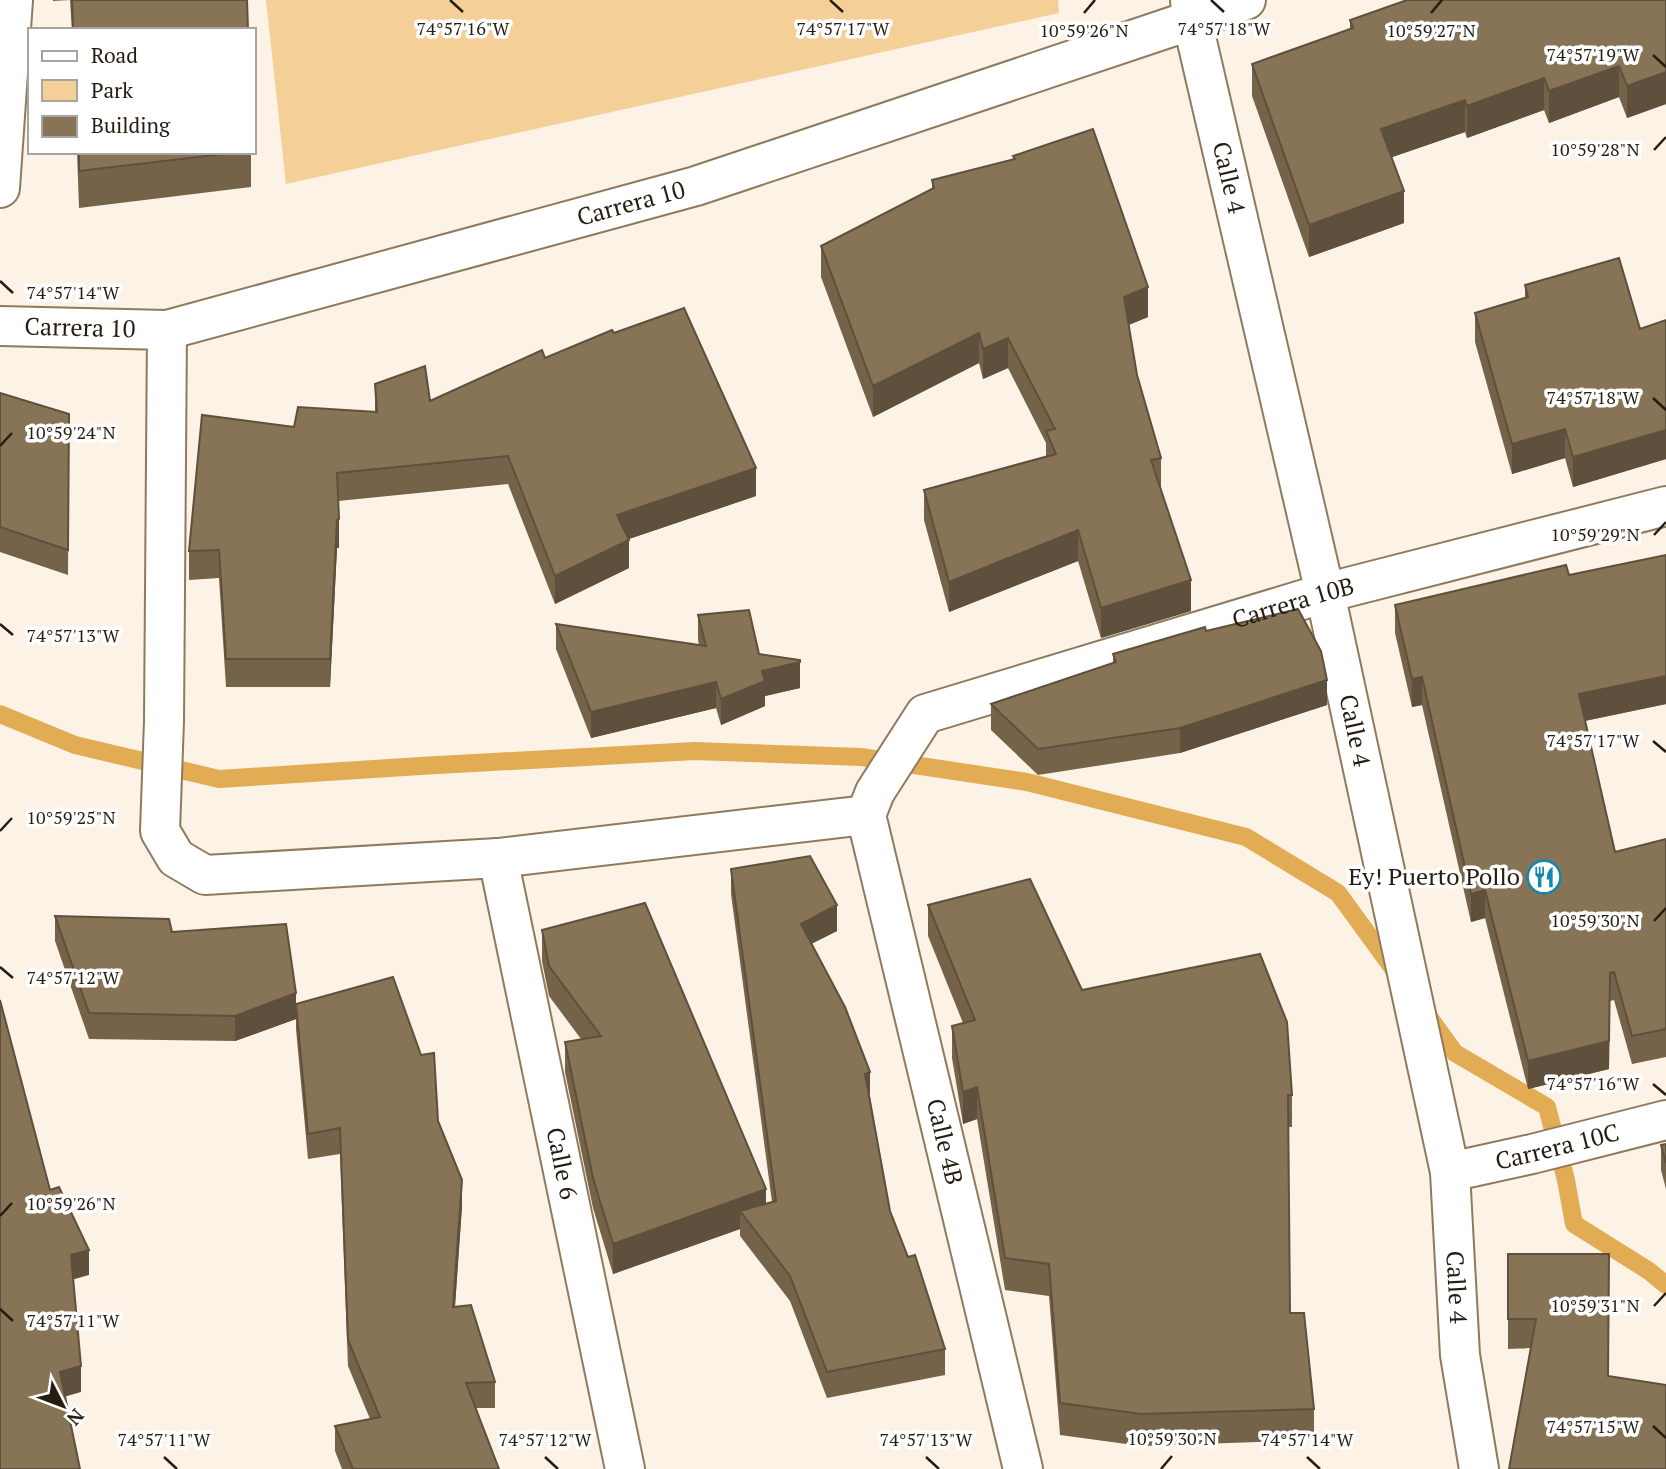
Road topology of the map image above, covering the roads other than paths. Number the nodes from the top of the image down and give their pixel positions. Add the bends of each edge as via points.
1 (13, 0) edge
2 (1246, 0) edge
3 (1191, 10) edge
4 (0, 188) edge
5 (0, 326) edge
6 (167, 330) junction
7 (1666, 506) edge
8 (1325, 593) junction
9 (871, 804) junction
10 (498, 858) junction
11 (1666, 1120) edge
12 (1450, 1172) junction
13 (625, 1469) edge
14 (1023, 1469) edge
15 (1479, 1469) edge

1 - 4 street
2 - 3 street, Carrera 10
3 - 6 street, Carrera 10 via 696,186
3 - 8 street, Calle 4
5 - 6 street, Carrera 10
6 - 10 street via 160,831 176,858 205,875
7 - 8 street, Carrera 10B
8 - 9 street, Carrera 10B via 925,714
8 - 12 street, Calle 4
9 - 10 street
9 - 14 street, Calle 4B
10 - 13 street, Calle 6
11 - 12 street, Carrera 10C
12 - 15 street, Calle 4 via 1460,1355

